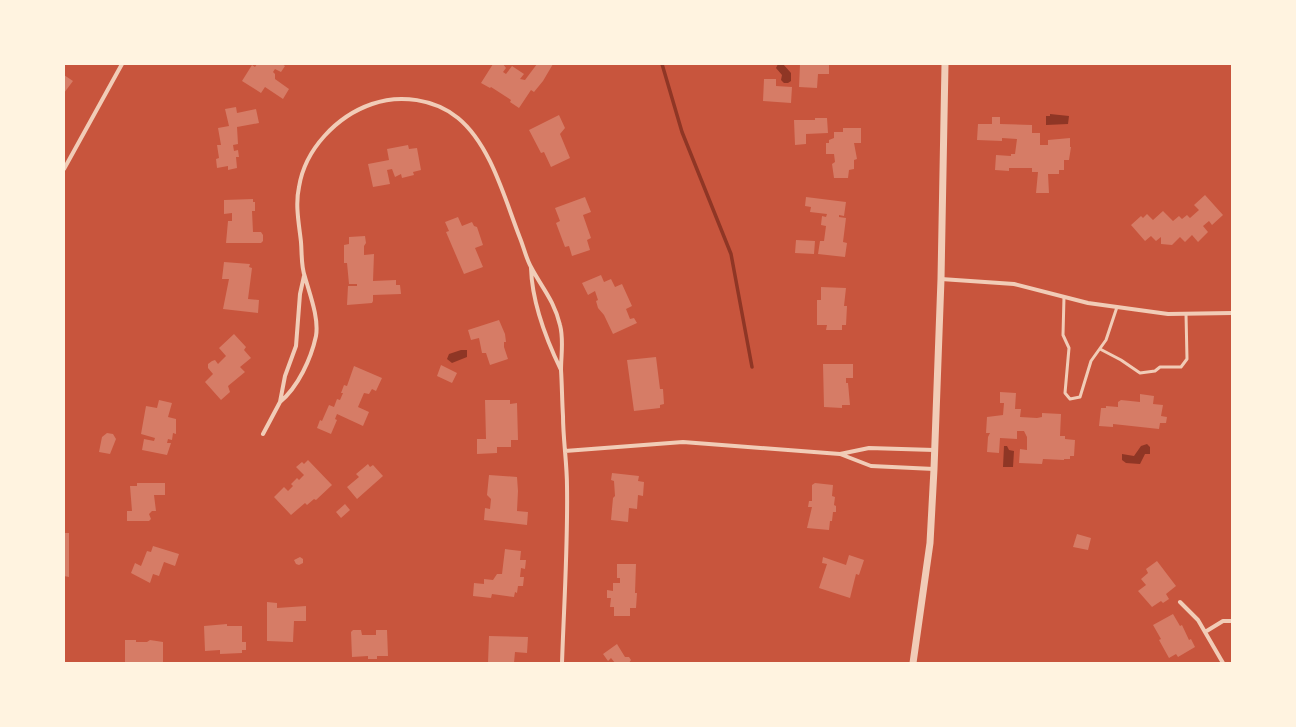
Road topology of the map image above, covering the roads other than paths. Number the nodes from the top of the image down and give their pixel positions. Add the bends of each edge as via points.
1 (122, 64) edge
2 (944, 64) edge
3 (64, 169) edge
4 (531, 267) junction
5 (304, 276) junction
6 (941, 279) junction
7 (1064, 297) junction
8 (1117, 307) junction
9 (1232, 313) edge
10 (1186, 314) junction
11 (1100, 349) junction
12 (561, 370) junction
13 (280, 402) junction
14 (263, 434) dead end
15 (934, 450) junction
16 (565, 451) junction
17 (840, 454) junction
18 (934, 469) junction
19 (1180, 602) dead end
20 (1232, 621) edge
21 (1205, 632) junction
22 (562, 663) edge
23 (913, 663) edge
24 (1223, 663) edge

1 - 3 street
2 - 6 street
4 - 5 street via 486,153 468,128 447,111 427,102 410,99 385,100 355,111 338,122 320,142 303,171 298,188 297,208
4 - 12 street via 535,301
4 - 12 street via 547,291 561,327
5 - 13 street via 296,346 285,376
5 - 13 street via 317,326 316,338 308,360 290,394
6 - 7 street via 1014,284
6 - 15 street
7 - 8 street
7 - 11 lane via 1063,335 1068,348 1065,393 1070,398 1080,397 1091,361
8 - 10 street
8 - 11 lane via 1106,340
9 - 10 street
10 - 11 lane via 1187,359 1181,367 1160,367 1155,371 1140,373
12 - 16 street
13 - 14 street
15 - 17 street via 869,448
15 - 18 street
16 - 17 street via 683,442
16 - 22 street via 568,486
17 - 18 street via 871,466
18 - 23 street via 930,543
19 - 21 street via 1198,620
20 - 21 street via 1223,621
21 - 24 street

